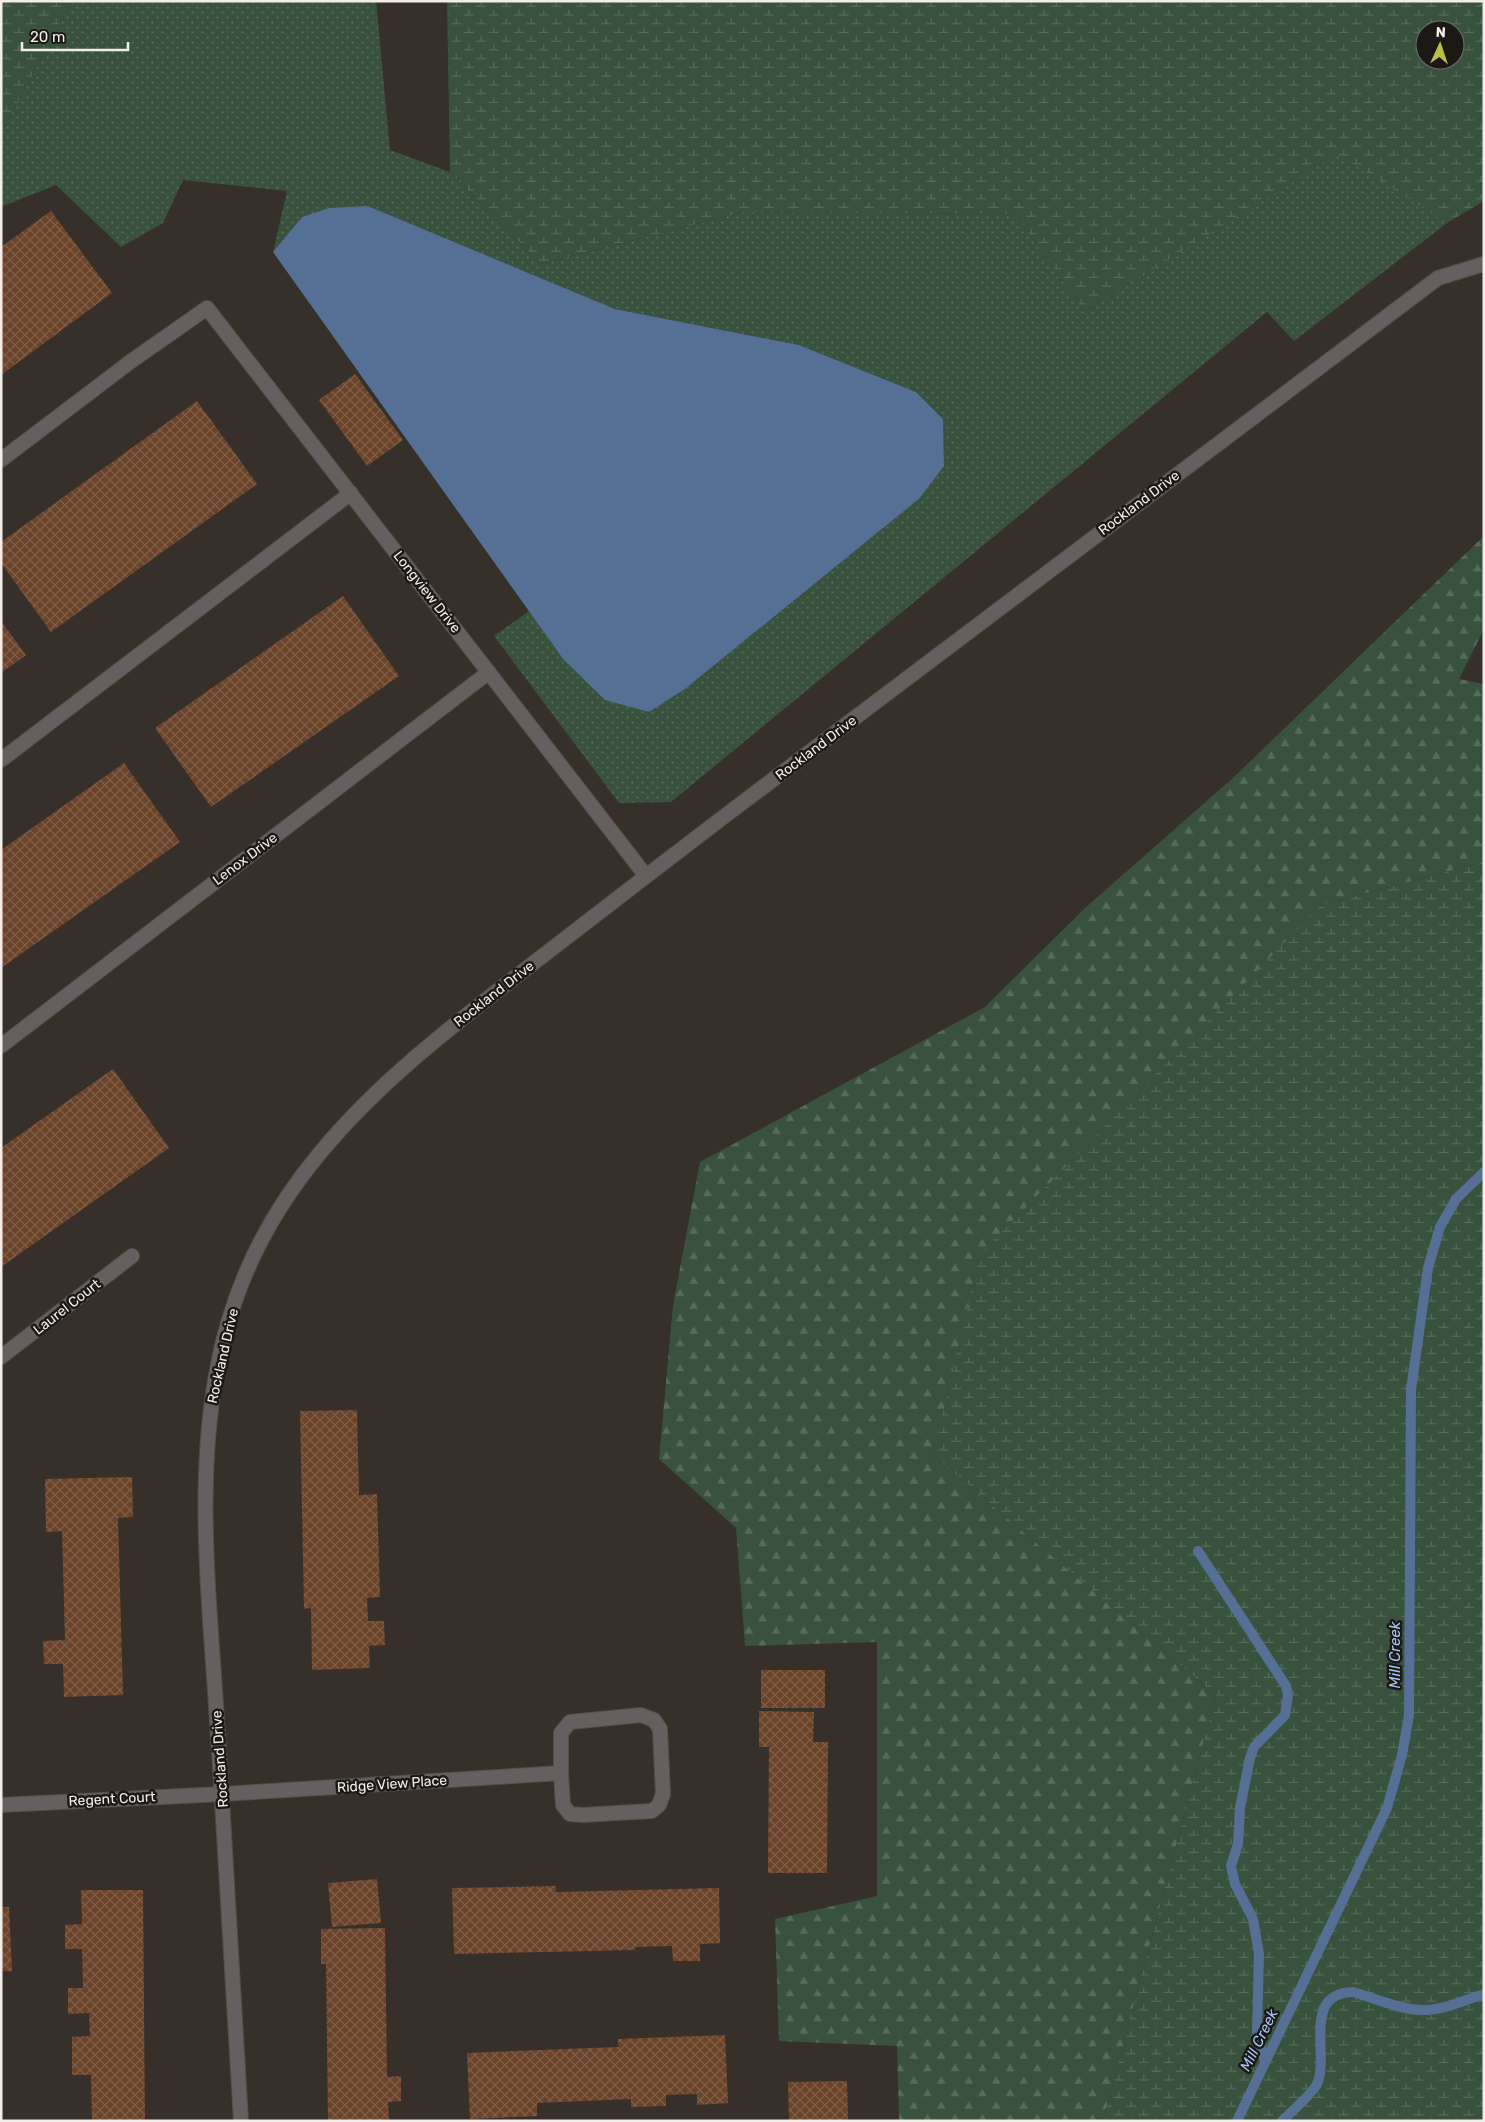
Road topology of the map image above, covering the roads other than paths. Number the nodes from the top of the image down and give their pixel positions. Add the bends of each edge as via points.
1 (1484, 264) edge
2 (1, 460) edge
3 (351, 493) junction
4 (489, 672) junction
5 (1, 760) edge
6 (646, 876) junction
7 (1, 1046) edge
8 (132, 1256) dead end
9 (1, 1357) edge
10 (561, 1773) junction
11 (222, 1794) junction
12 (1, 1805) edge
13 (242, 2121) edge

1 - 6 street, Rockland Drive via 1438,278
2 - 3 street, Longview Drive via 207,308
3 - 4 street, Longview Drive
3 - 5 street
4 - 6 street, Longview Drive
4 - 7 street, Lenox Drive
6 - 11 street, Rockland Drive via 459,1021 361,1108 319,1153 283,1204 251,1261 229,1321 214,1386 206,1446 206,1524
8 - 9 street, Laurel Court
10 - 10 street via 563,1805 570,1814 652,1811 659,1805 663,1794 660,1729 654,1720 641,1715 570,1722 561,1732
10 - 11 street, Ridge View Place
11 - 12 street, Regent Court
11 - 13 street, Rockland Drive

